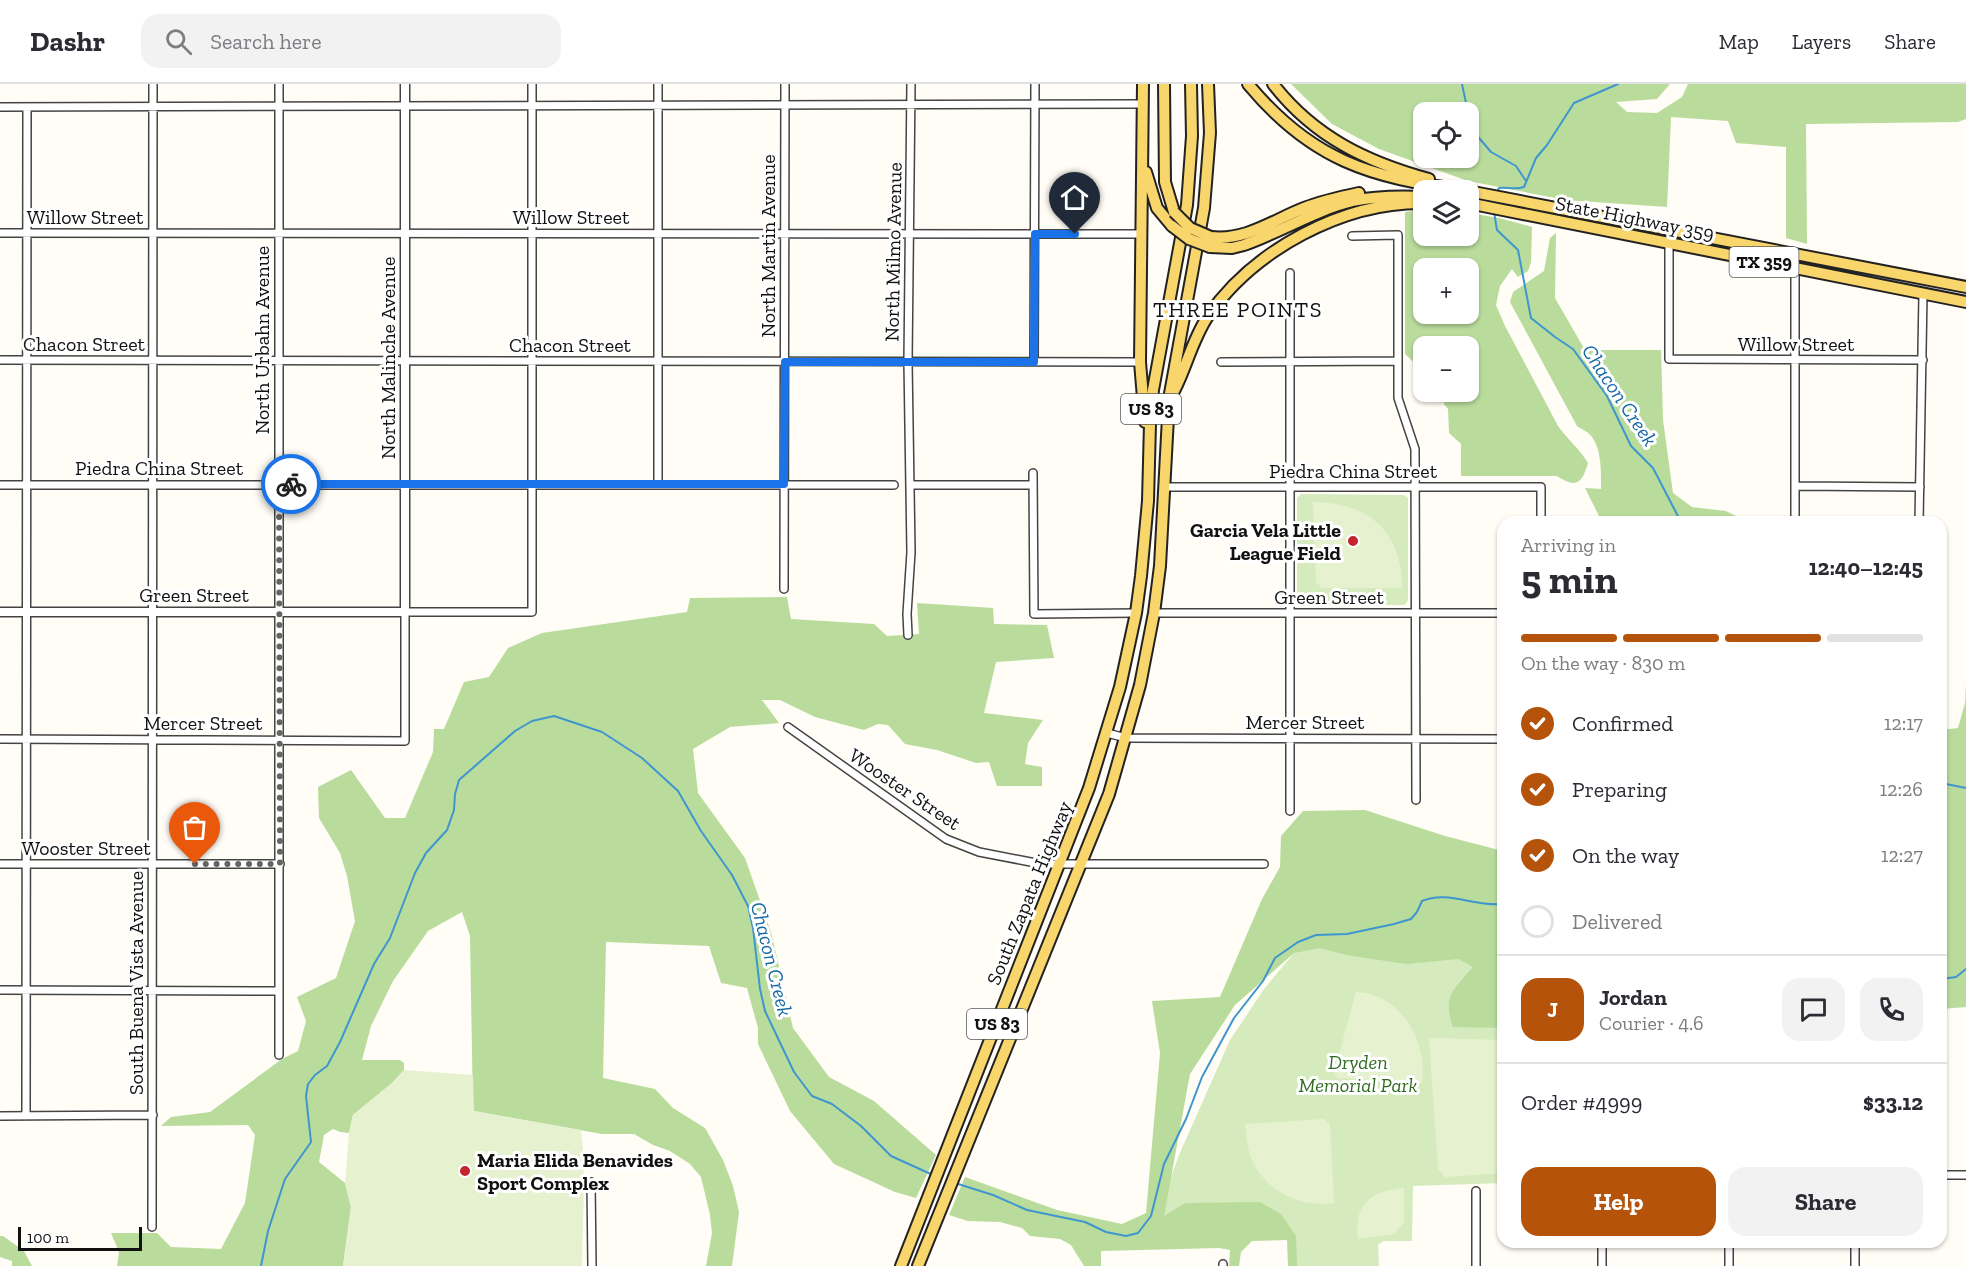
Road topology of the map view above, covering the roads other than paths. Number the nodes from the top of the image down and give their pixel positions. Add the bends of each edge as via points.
1 (153, 84) edge
2 (279, 84) edge
3 (405, 84) edge
4 (532, 84) edge
5 (658, 84) edge
6 (785, 84) edge
7 (911, 84) edge
8 (1035, 84) edge
9 (1143, 84) edge
10 (1164, 84) edge
11 (1191, 84) edge
12 (1208, 84) edge
13 (1248, 84) edge
14 (1273, 84) edge
15 (1035, 104) junction
16 (1142, 104) junction
17 (658, 105) junction
18 (785, 105) junction
19 (911, 105) junction
20 (279, 106) junction
21 (405, 106) junction
22 (531, 106) junction
23 (0, 107) edge
24 (27, 107) junction
25 (153, 107) junction
26 (1143, 157) junction
27 (1422, 180) edge
28 (1413, 183) edge
29 (1413, 192) edge
30 (1413, 197) edge
31 (1479, 199) edge
32 (1479, 200) edge
33 (1413, 204) edge
34 (0, 233) edge
35 (26, 233) junction
36 (152, 233) junction
37 (278, 234) junction
38 (404, 234) junction
39 (530, 234) junction
40 (656, 234) junction
41 (785, 234) junction
42 (909, 234) junction
43 (1035, 234) junction
44 (1142, 234) junction
45 (1352, 236) dead end
46 (1210, 242) junction
47 (1669, 242) junction
48 (1795, 268) junction
49 (1290, 273) dead end
50 (1845, 278) junction
51 (1966, 287) edge
52 (1923, 294) junction
53 (1966, 295) edge
54 (1966, 302) edge
55 (0, 360) edge
56 (27, 360) junction
57 (153, 360) junction
58 (1923, 360) junction
59 (279, 361) junction
60 (405, 361) junction
61 (531, 361) junction
62 (658, 361) junction
63 (1397, 361) junction
64 (1795, 361) junction
65 (785, 362) junction
66 (908, 362) junction
67 (1034, 362) junction
68 (1140, 362) junction
69 (1221, 362) dead end
70 (1289, 363) junction
71 (1169, 399) junction
72 (1149, 465) junction
73 (1033, 473) dead end
74 (0, 484) edge
75 (27, 484) junction
76 (153, 484) junction
77 (279, 484) junction
78 (406, 484) junction
79 (532, 484) junction
80 (658, 484) junction
81 (784, 484) junction
82 (894, 485) dead end
83 (911, 485) junction
84 (1033, 485) junction
85 (1795, 486) junction
86 (1165, 487) junction
87 (1416, 487) junction
88 (1920, 487) junction
89 (1289, 488) junction
90 (1541, 516) edge
91 (1795, 516) edge
92 (1919, 516) edge
93 (784, 589) dead end
94 (0, 612) edge
95 (26, 612) junction
96 (153, 612) junction
97 (279, 612) junction
98 (405, 612) junction
99 (1136, 613) junction
100 (1154, 613) junction
101 (1290, 613) junction
102 (1416, 613) junction
103 (1497, 613) edge
104 (908, 635) dead end
105 (788, 727) dead end
106 (1107, 733) junction
107 (1126, 738) junction
108 (0, 739) edge
109 (26, 739) junction
110 (152, 739) junction
111 (1289, 739) junction
112 (1416, 739) junction
113 (278, 740) junction
114 (1497, 740) edge
115 (405, 741) joint
116 (1416, 800) dead end
117 (1290, 811) dead end
118 (0, 864) edge
119 (26, 864) junction
120 (153, 864) junction
121 (280, 864) junction
122 (1059, 864) junction
123 (1081, 864) junction
124 (1264, 864) dead end
125 (0, 990) edge
126 (26, 990) junction
127 (152, 991) junction
128 (279, 991) junction
129 (279, 1056) dead end
130 (153, 1115) junction
131 (0, 1116) edge
132 (26, 1116) junction
133 (1947, 1175) edge
134 (1966, 1175) edge
135 (591, 1182) dead end
136 (1476, 1191) dead end
137 (152, 1227) dead end
138 (1602, 1248) edge
139 (1729, 1248) edge
140 (1855, 1248) edge
141 (592, 1266) edge
142 (901, 1266) edge
143 (918, 1266) edge
144 (1476, 1266) edge
145 (1602, 1266) edge
146 (1729, 1266) edge
147 (1855, 1266) edge

1 - 25 street, South Buena Vista Avenue
2 - 20 street, North Urbahn Avenue
3 - 21 street, North Malinche Avenue
4 - 22 street
5 - 17 street
6 - 18 street, North Martin Avenue
7 - 19 street, North Milmo Avenue
8 - 15 street
9 - 16 main road
10 - 46 main road, bridge via 1170,202 1174,212
11 - 72 main road, US 83 via 1187,205 1158,354
12 - 71 main road, US 83 via 1210,133 1204,208
13 - 28 main road via 1285,125 1332,156
14 - 27 main road via 1311,123 1350,150
15 - 16 street
15 - 19 street
15 - 43 street
16 - 26 main road
17 - 18 street
17 - 22 street
17 - 40 street
18 - 19 street
18 - 41 street, North Martin Avenue
19 - 42 street, North Milmo Avenue
20 - 21 street
20 - 25 street
20 - 37 street, North Urbahn Avenue
21 - 22 street
21 - 38 street, North Malinche Avenue
22 - 39 street
23 - 24 street
24 - 25 street
24 - 35 street
25 - 36 street, South Buena Vista Avenue
26 - 44 main road
26 - 46 main road, bridge via 1153,199 1162,217 1189,238
29 - 46 main road via 1381,191 1335,198 1248,233
30 - 46 main road via 1352,201 1232,248
31 - 51 main road, State Highway 359 / TX 359 via 1565,209
32 - 47 main road, State Highway 359 / TX 359
33 - 71 main road via 1346,217 1293,240 1262,261 1209,315
34 - 35 street, Willow Street
35 - 36 street, Willow Street
35 - 56 street
36 - 37 street, Willow Street
36 - 57 street, South Buena Vista Avenue
37 - 38 street, Willow Street
37 - 59 street, North Urbahn Avenue
38 - 39 street, Willow Street
38 - 60 street, North Malinche Avenue
39 - 40 street, Willow Street
39 - 61 street
40 - 41 street, Willow Street
40 - 62 street
41 - 42 street, Willow Street
41 - 65 street, North Martin Avenue
42 - 43 street, Willow Street
42 - 66 street, North Milmo Avenue
43 - 44 street, Willow Street
43 - 67 street
44 - 68 main road
45 - 63 street via 1398,235
47 - 48 main road, State Highway 359 / TX 359
47 - 64 street, Willow Street via 1669,359
48 - 50 main road, State Highway 359 / TX 359
48 - 64 street
49 - 70 street
50 - 52 main road, State Highway 359 / TX 359
50 - 53 main road via 1883,279
52 - 54 main road, State Highway 359 / TX 359
52 - 58 street
55 - 56 street, Chacon Street
56 - 57 street, Chacon Street
56 - 75 street
57 - 59 street, Chacon Street
57 - 76 street, South Buena Vista Avenue
58 - 64 street, Willow Street
58 - 88 street
59 - 60 street, Chacon Street
59 - 77 street, North Urbahn Avenue
60 - 61 street, Chacon Street
60 - 78 street, North Malinche Avenue
61 - 62 street, Chacon Street
61 - 79 street
62 - 65 street, Chacon Street
62 - 80 street
63 - 70 street
63 - 87 street via 1398,398 1415,449
64 - 85 street
65 - 66 street, Chacon Street
65 - 81 street, North Martin Avenue
66 - 67 street, Chacon Street
66 - 83 street, North Milmo Avenue
67 - 68 street, Chacon Street
68 - 72 main road
69 - 70 street
70 - 89 street
71 - 86 main road, US 83
72 - 99 main road, US 83
73 - 84 street
74 - 75 street, Piedra China Street
75 - 76 street, Piedra China Street
75 - 95 street
76 - 77 street, Piedra China Street
76 - 96 street, South Buena Vista Avenue
77 - 78 street, Piedra China Street
77 - 97 street, North Urbahn Avenue
78 - 79 street, Piedra China Street
78 - 98 street, North Malinche Avenue
79 - 80 street, Piedra China Street
79 - 98 street, Green Street via 532,612
80 - 81 street, Piedra China Street
81 - 82 street, Piedra China Street
81 - 93 street, North Martin Avenue
83 - 84 street
83 - 104 street, North Milmo Avenue
84 - 99 street via 1034,614
85 - 88 street
85 - 91 street
86 - 89 street, Piedra China Street
86 - 100 main road, US 83
87 - 89 street, Piedra China Street
87 - 90 street, Piedra China Street via 1541,487
87 - 102 street
88 - 92 street
89 - 101 street
94 - 95 street, Green Street
95 - 96 street, Green Street
95 - 109 street
96 - 97 street, Green Street
96 - 110 street, South Buena Vista Avenue
97 - 98 street, Green Street
97 - 113 street, North Urbahn Avenue
98 - 115 street, North Malinche Avenue
99 - 106 main road, US 83
100 - 101 street, Green Street
100 - 107 main road, US 83
101 - 102 street, Green Street
101 - 111 street
102 - 103 street, Green Street
102 - 112 street
105 - 122 street, Wooster Street via 954,843 979,852
106 - 107 street, Mercer Street
106 - 122 main road, South Zapata Highway / US 83
107 - 111 street, Mercer Street
107 - 123 main road, South Zapata Highway / US 83
108 - 109 street, Mercer Street
109 - 110 street, Mercer Street
109 - 119 street
110 - 113 street, Mercer Street
110 - 120 street, South Buena Vista Avenue
111 - 112 street, Mercer Street
111 - 117 street
112 - 114 street, Mercer Street
112 - 116 street
113 - 115 street, Mercer Street
113 - 121 street, North Urbahn Avenue
118 - 119 street, Wooster Street
119 - 120 street, Wooster Street
119 - 126 street
120 - 121 street, Wooster Street
120 - 127 street, South Buena Vista Avenue
121 - 128 street, North Urbahn Avenue
122 - 123 street, Wooster Street
122 - 142 main road, South Zapata Highway / US 83
123 - 124 street, Wooster Street
123 - 143 main road, South Zapata Highway / US 83
125 - 126 street
126 - 127 street
126 - 132 street
127 - 128 street
127 - 130 street, South Buena Vista Avenue
128 - 129 street, North Urbahn Avenue
130 - 132 street
130 - 137 street, South Buena Vista Avenue
131 - 132 street
133 - 134 street
135 - 141 street
136 - 144 street
138 - 145 street
139 - 146 street
140 - 147 street

